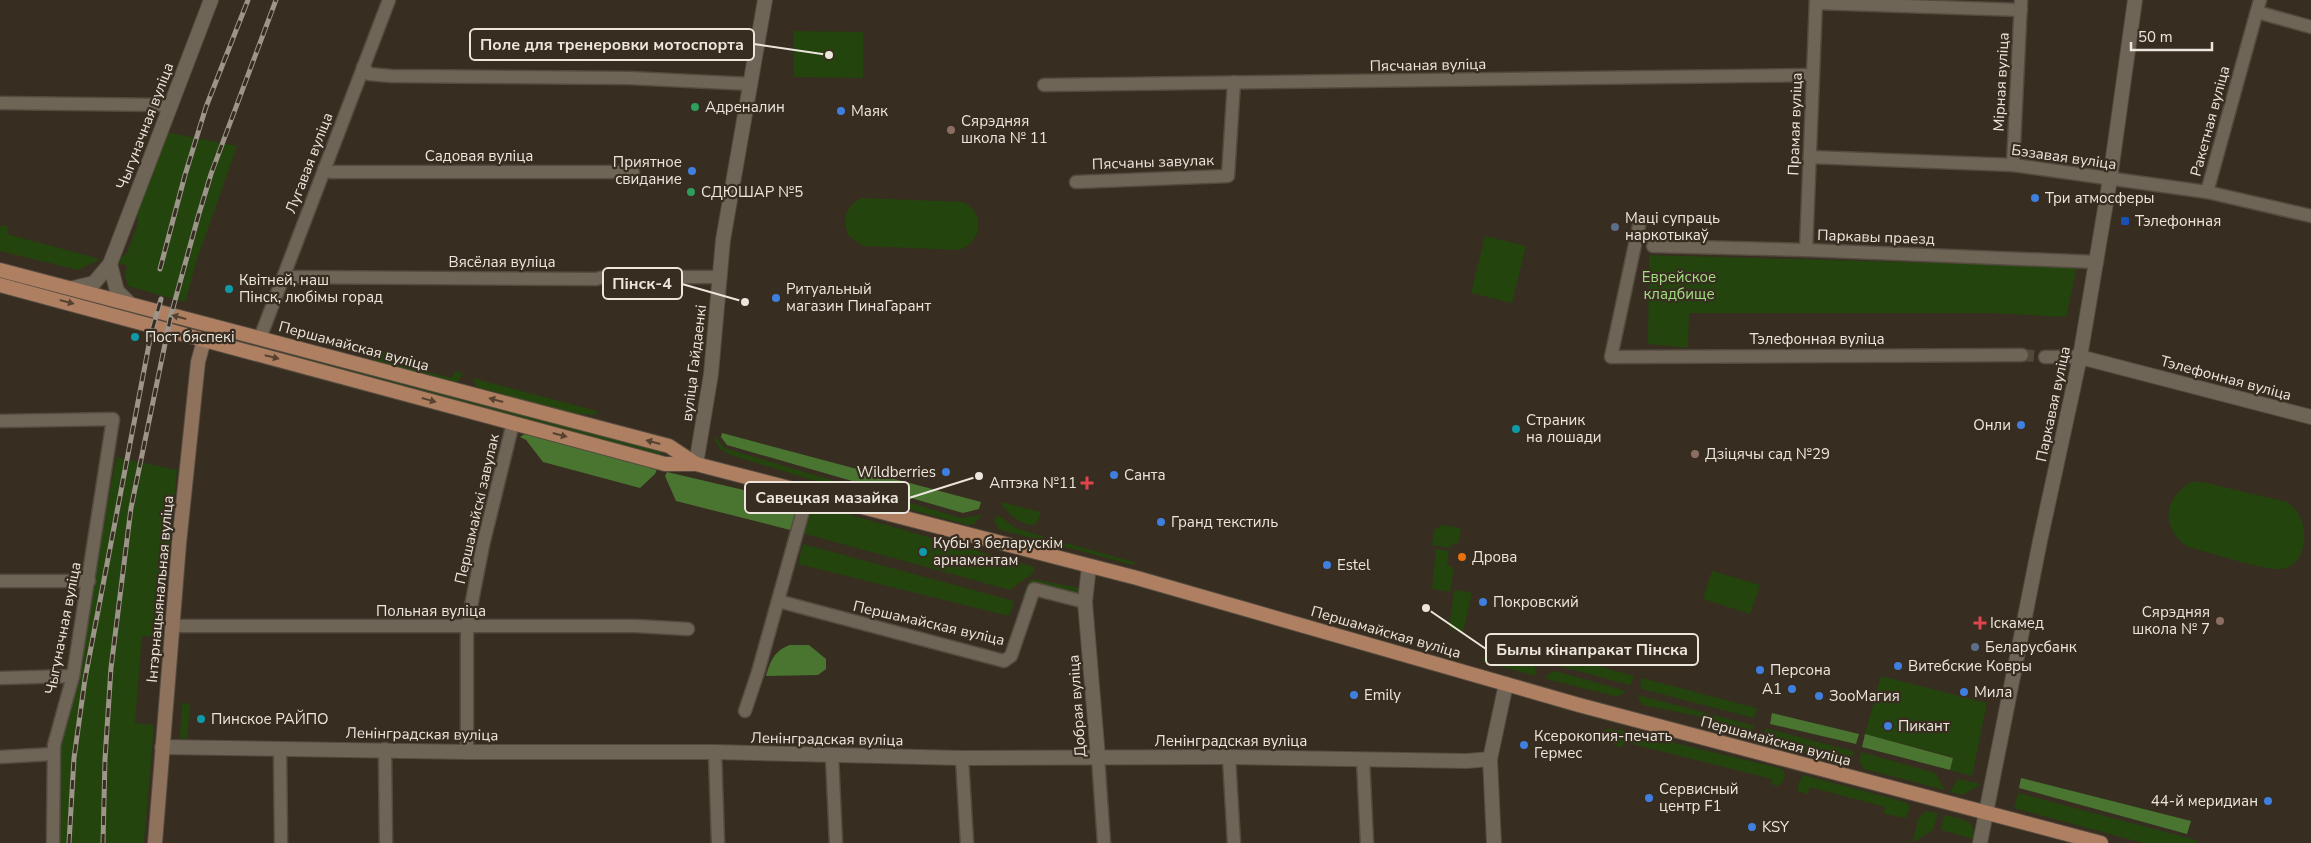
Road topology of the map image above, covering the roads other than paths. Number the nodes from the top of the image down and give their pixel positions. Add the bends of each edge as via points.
1 (211, 0) edge
2 (389, 0) edge
3 (765, 0) edge
4 (2135, 0) edge
5 (1816, 2) edge
6 (2021, 5) edge
7 (2258, 6) edge
8 (2311, 27) edge
9 (363, 67) junction
10 (1813, 76) junction
11 (1234, 82) junction
12 (751, 84) junction
13 (1044, 85) dead end
14 (0, 103) edge
15 (169, 108) junction
16 (1810, 157) junction
17 (2013, 165) junction
18 (324, 169) junction
19 (633, 172) dead end
20 (2110, 179) junction
21 (1076, 182) dead end
22 (2207, 192) junction
23 (2311, 216) edge
24 (1640, 221) dead end
25 (1653, 246) dead end
26 (1806, 250) junction
27 (2097, 262) junction
28 (110, 264) junction
29 (0, 270) edge
30 (284, 277) junction
31 (720, 277) junction
32 (0, 285) edge
33 (73, 288) junction
34 (128, 304) junction
35 (260, 338) junction
36 (204, 340) junction
37 (2022, 355) tunnel mouth
38 (2046, 356) tunnel mouth
39 (2080, 357) junction
40 (2311, 417) edge
41 (0, 421) edge
42 (513, 423) junction
43 (696, 464) junction
44 (808, 493) junction
45 (1089, 566) junction
46 (0, 581) edge
47 (89, 581) junction
48 (778, 601) junction
49 (1085, 602) junction
50 (173, 626) junction
51 (467, 627) junction
52 (688, 629) dead end
53 (73, 676) junction
54 (0, 678) edge
55 (1506, 684) junction
56 (745, 712) dead end
57 (162, 747) junction
58 (280, 749) junction
59 (385, 750) junction
60 (467, 752) junction
61 (715, 752) junction
62 (54, 754) junction
63 (832, 756) junction
64 (0, 757) edge
65 (1229, 757) junction
66 (962, 758) junction
67 (1098, 758) junction
68 (1363, 759) junction
69 (1490, 759) junction
70 (1986, 813) junction
71 (53, 843) edge
72 (155, 843) edge
73 (281, 843) edge
74 (386, 843) edge
75 (718, 843) edge
76 (836, 843) edge
77 (967, 843) edge
78 (1104, 843) edge
79 (1234, 843) edge
80 (1367, 843) edge
81 (1494, 843) edge
82 (1980, 843) edge
83 (2101, 843) edge

1 - 15 street, Чыгуначная вуліца
2 - 9 street, Лугавая вуліца
3 - 12 street, вуліца Гайдаенкі
4 - 20 street, Паркавая вуліца
5 - 6 street
5 - 10 street, Прамая вуліца
6 - 17 street, Мірная вуліца
7 - 8 street
7 - 22 street, Ракетная вуліца
9 - 12 street via 369,74 391,76 629,78
9 - 18 street, Лугавая вуліца
10 - 11 street, Пясчаная вуліца
10 - 16 street, Прамая вуліца
11 - 13 street, Пясчаная вуліца
11 - 21 street, Пясчаны завулак via 1228,176
12 - 31 street, вуліца Гайдаенкі via 723,240
14 - 15 street via 162,105
15 - 28 street, Чыгуначная вуліца
16 - 17 street, Бэзавая вуліца
16 - 26 street, Прамая вуліца
17 - 20 street, Бэзавая вуліца
18 - 19 street, Садовая вуліца via 331,172
18 - 30 street, Лугавая вуліца
20 - 22 street, Бэзавая вуліца
20 - 27 street, Паркавая вуліца
22 - 23 street, Бэзавая вуліца
24 - 37 street, Тэлефонная вуліца via 1611,357
25 - 26 street, Паркавы праезд
26 - 27 street, Паркавы праезд
27 - 39 street, Паркавая вуліца
28 - 33 street, Чыгуначная вуліца via 94,283
28 - 34 street via 117,291
29 - 33 main road, Першамайская вуліца
30 - 31 street, Вясёлая вуліца
30 - 35 street, Лугавая вуліца
31 - 43 street, вуліца Гайдаенкі via 712,374
32 -> 36 main road, Першамайская вуліца
33 - 34 main road, Першамайская вуліца
35 -> 34 main road, Першамайская вуліца
43 -> 35 main road, Першамайская вуліца via 669,446
36 -> 42 main road, Першамайская вуліца
36 - 50 main road, Інтэрнацыянальная вуліца via 198,362
38 - 39 street, Тэлефонная вуліца
39 - 40 street, Тэлефонная вуліца
39 - 70 street, Паркавая вуліца
41 - 47 street, Чыгуначная вуліца via 113,419
42 -> 43 main road, Першамайская вуліца via 665,464
42 - 51 street, Першамайскі завулак via 483,544
43 - 44 main road, Першамайская вуліца
44 - 45 main road, Першамайская вуліца
44 - 48 street
45 - 49 street, Добрая вуліца
45 - 55 main road, Першамайская вуліца
46 - 47 street
47 - 53 street, Чыгуначная вуліца
48 - 49 street, Першамайская вуліца via 1004,661 1011,656 1034,589
48 - 56 street
49 - 67 street, Добрая вуліца
50 - 51 street, Польная вуліца
50 - 57 main road, Інтэрнацыянальная вуліца
51 - 52 street, Польная вуліца via 636,626
51 - 60 street, Першамайскі завулак
53 - 54 street
53 - 62 street, Чыгуначная вуліца
55 - 69 street
55 - 70 main road, Першамайская вуліца
57 - 58 street, Ленінградская вуліца
57 - 72 main road, Інтэрнацыянальная вуліца
58 - 59 street, Ленінградская вуліца
58 - 73 street
59 - 60 street, Ленінградская вуліца
59 - 74 street
60 - 61 street, Ленінградская вуліца
61 - 63 street, Ленінградская вуліца
61 - 75 street
62 - 64 street
62 - 71 street, Чыгуначная вуліца
63 - 66 street, Ленінградская вуліца
63 - 76 street
65 - 67 street, Ленінградская вуліца
65 - 68 street, Ленінградская вуліца
65 - 79 street
66 - 67 street, Ленінградская вуліца
66 - 77 street
67 - 78 street, Добрая вуліца
68 - 69 street, Ленінградская вуліца
68 - 80 street
69 - 81 street
70 - 82 street, Паркавая вуліца
70 - 83 main road, Першамайская вуліца

